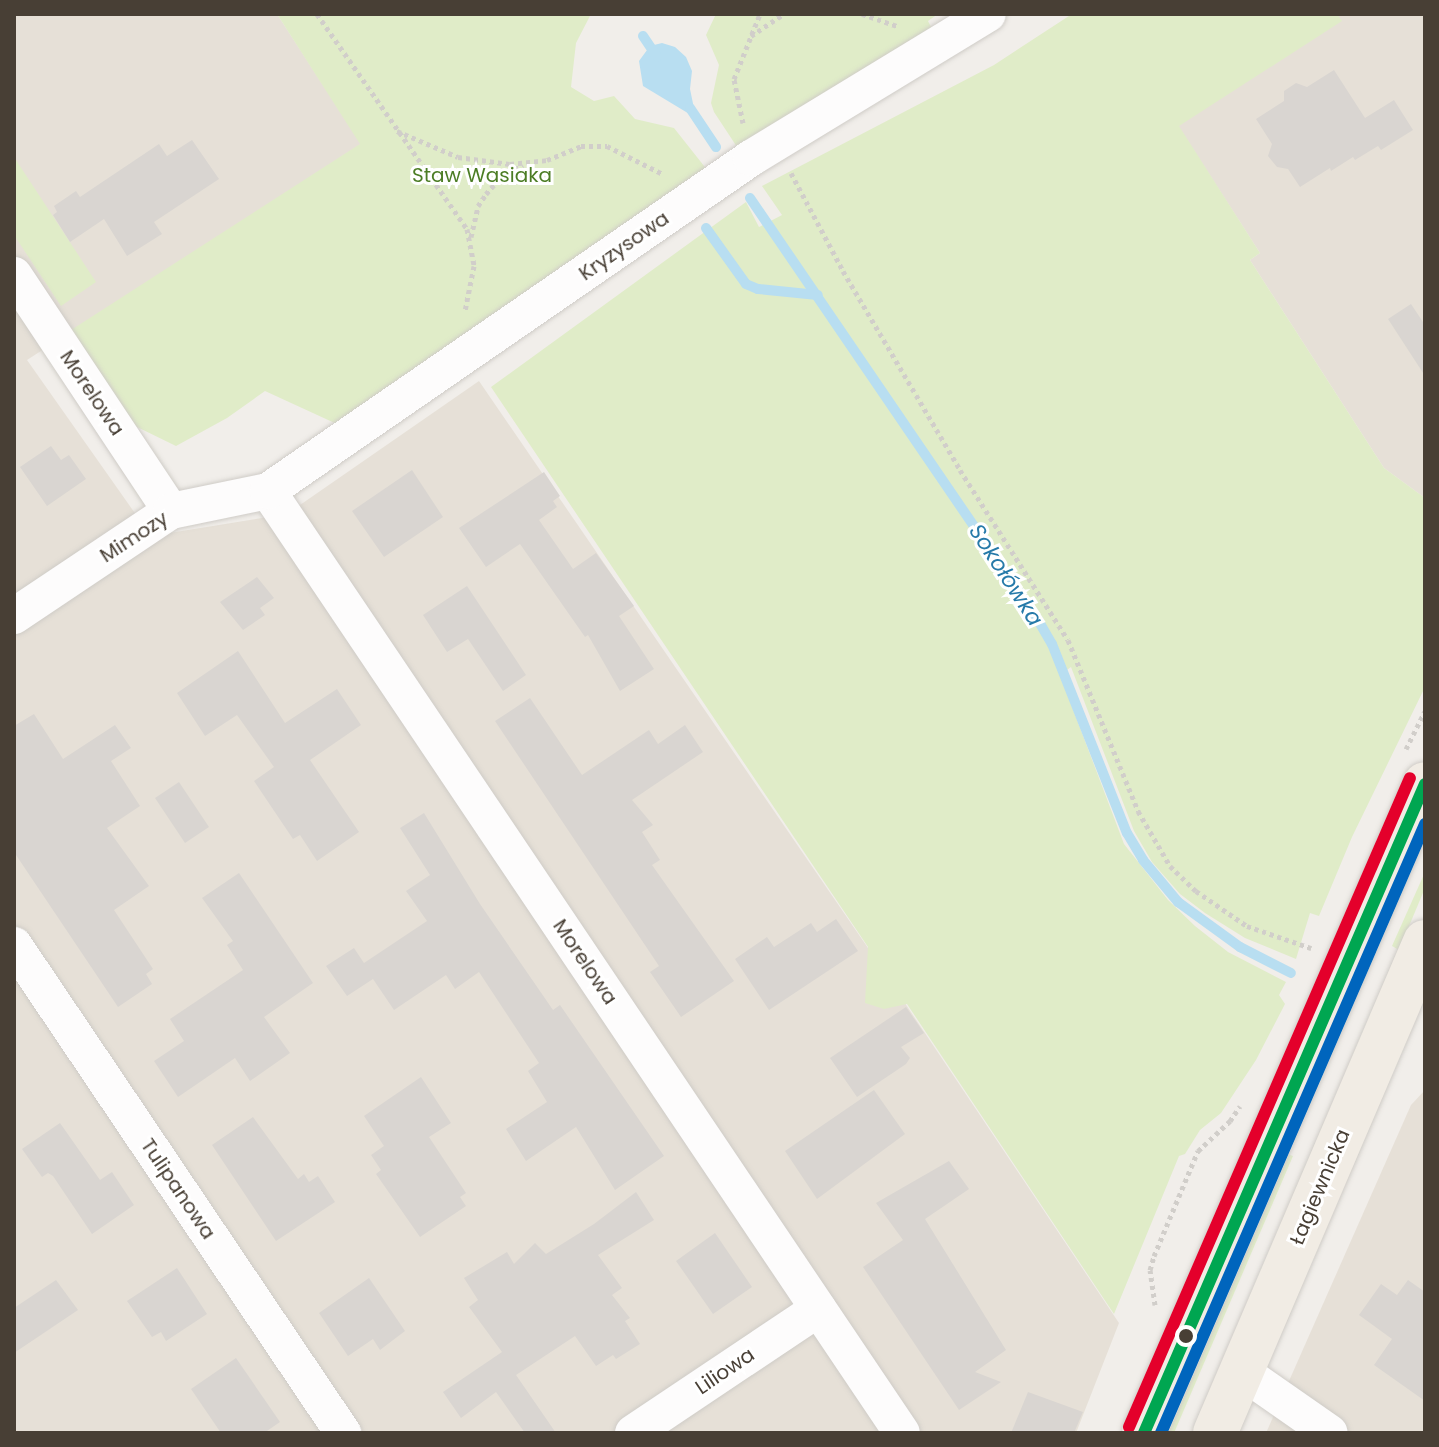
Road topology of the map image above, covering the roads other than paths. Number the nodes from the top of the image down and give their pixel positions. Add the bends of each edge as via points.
1 (988, 14) edge
2 (14, 275) edge
3 (268, 491) junction
4 (171, 511) junction
5 (14, 616) edge
6 (1425, 784) edge
7 (1425, 942) edge
8 (14, 945) edge
9 (1301, 1069) junction
10 (1359, 1096) junction
11 (818, 1309) junction
12 (1241, 1371) junction
13 (343, 1433) edge
14 (633, 1433) edge
15 (902, 1433) edge
16 (1144, 1433) edge
17 (1215, 1433) edge
18 (1330, 1433) edge

1 - 3 street, Kryzysowa via 760,150
2 - 4 street, Morelowa
3 - 4 street, Mimozy
3 - 11 street, Morelowa
4 - 5 street, Mimozy
6 - 9 main road
7 - 10 main road, Łagiewnicka
8 - 13 street, Tulipanowa
9 - 10 main road
9 - 16 main road
10 - 12 main road, Łagiewnicka
11 - 14 street, Liliowa
11 - 15 street, Morelowa
12 - 17 main road, Łagiewnicka
12 - 18 street

